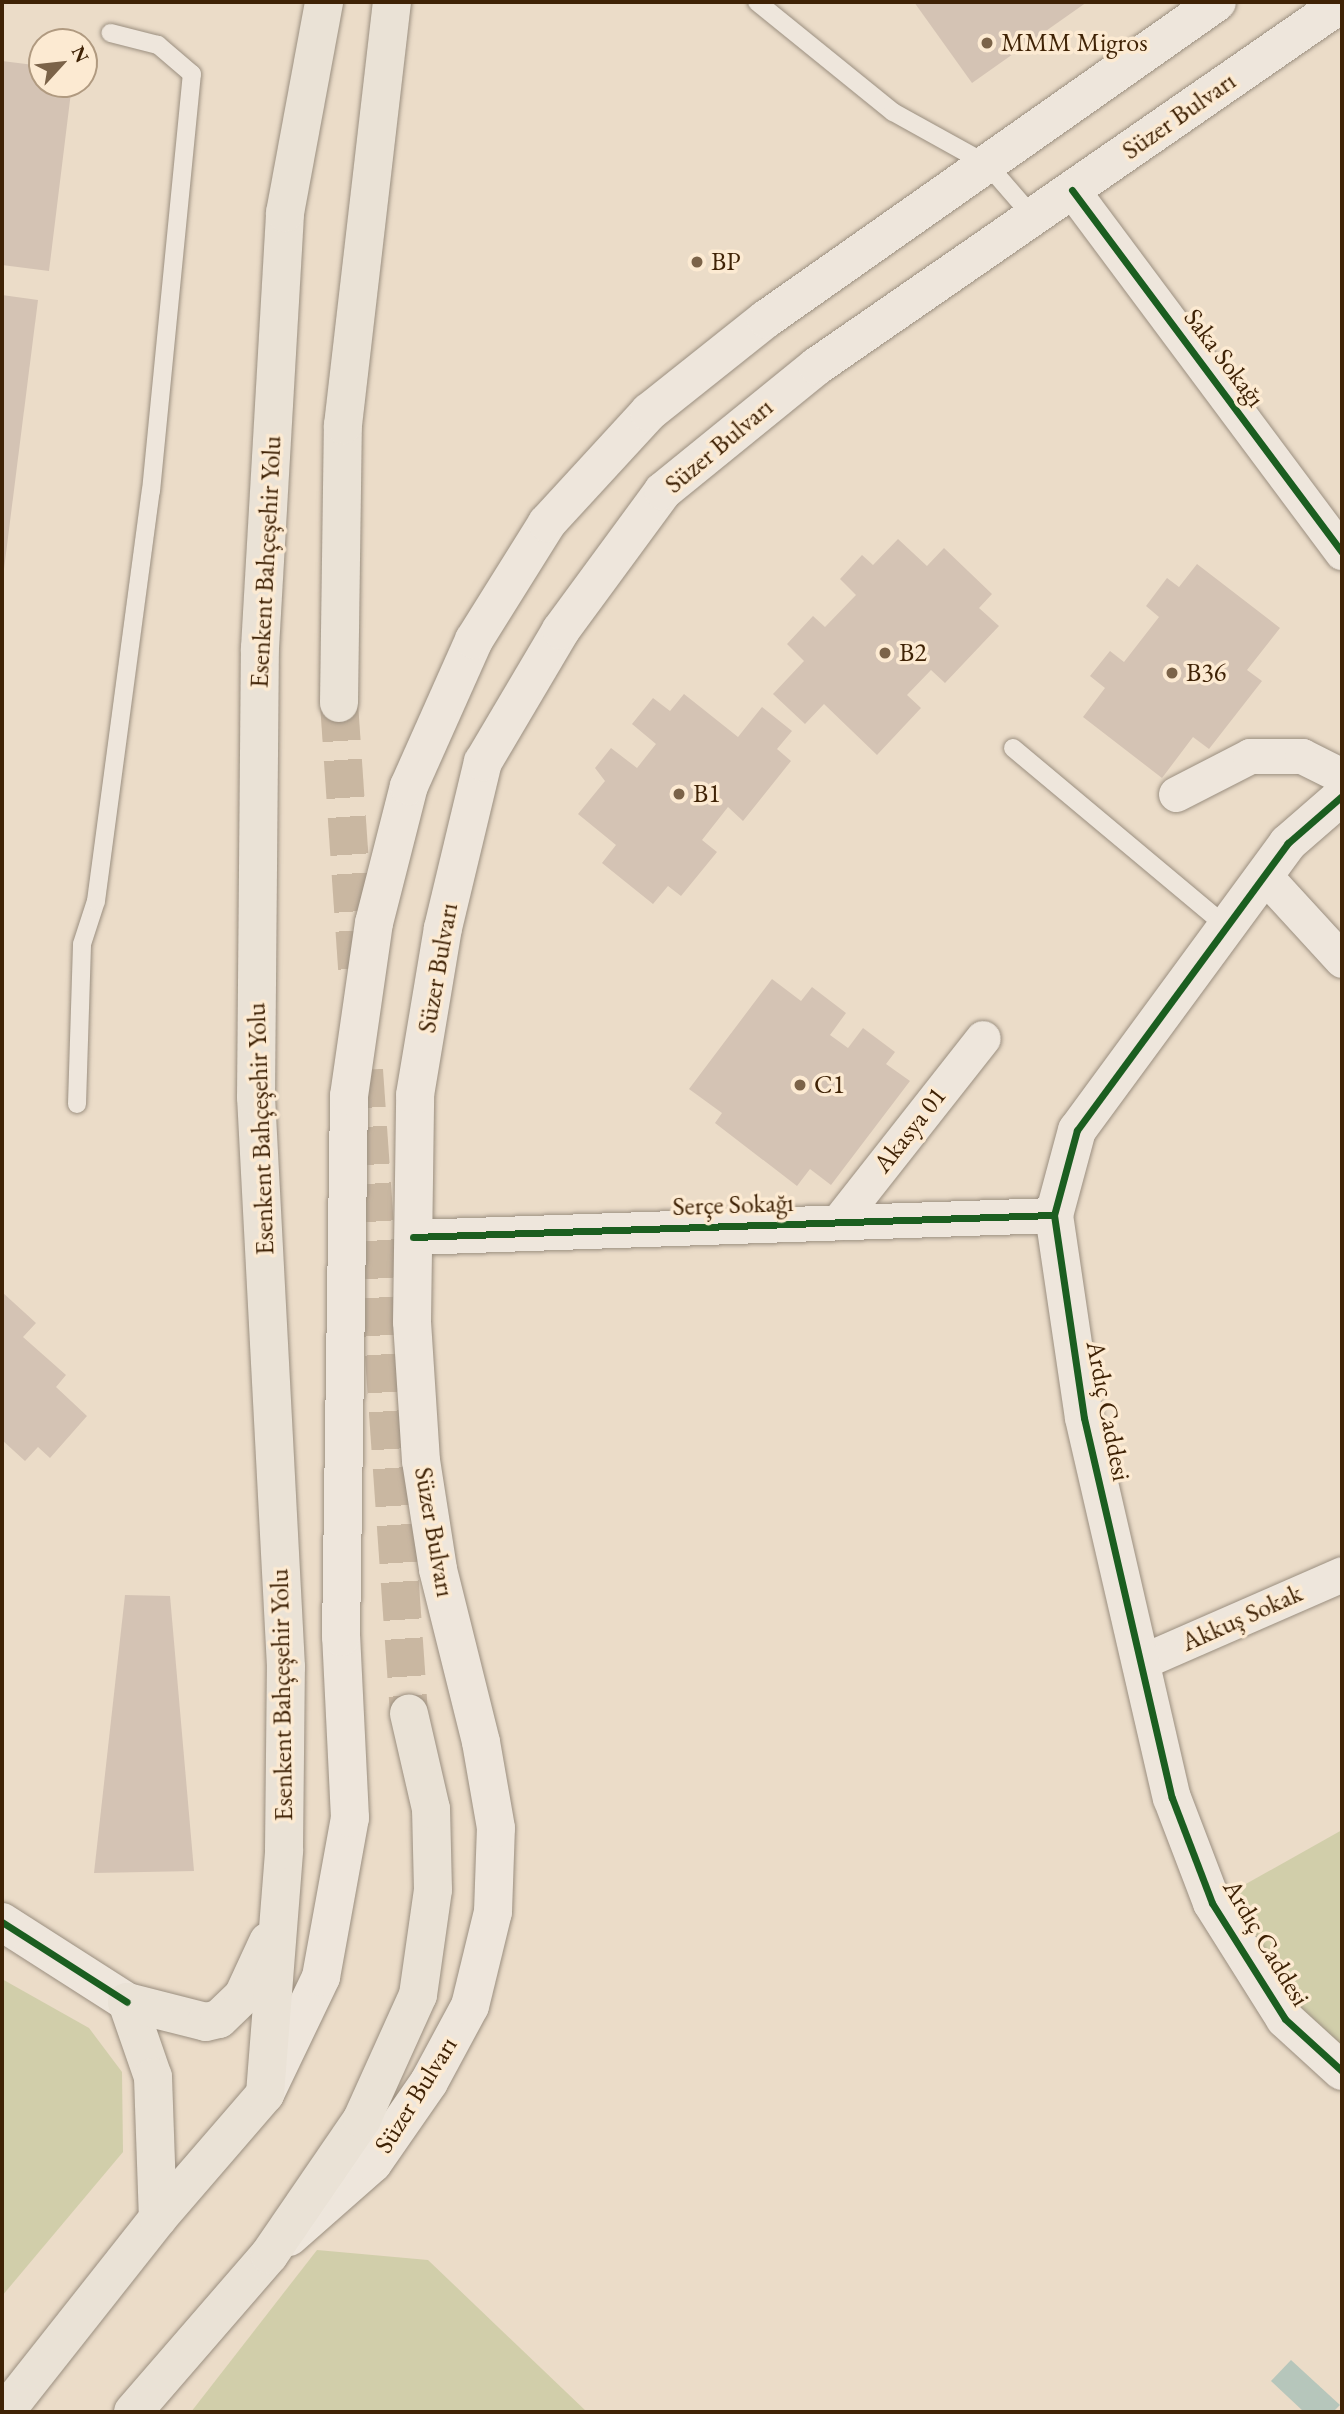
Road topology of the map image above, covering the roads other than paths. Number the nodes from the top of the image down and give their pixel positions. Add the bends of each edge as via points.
1 (324, 2) edge
2 (393, 2) edge
3 (757, 2) edge
4 (1217, 2) edge
5 (1342, 3) edge
6 (111, 33) dead end
7 (987, 164) junction
8 (1072, 190) junction
9 (1033, 217) junction
10 (1342, 552) edge
11 (339, 703) tunnel mouth
12 (1013, 748) dead end
13 (1342, 776) edge
14 (1176, 794) dead end
15 (1342, 796) edge
16 (1264, 875) junction
17 (1226, 926) junction
18 (1342, 960) edge
19 (983, 1038) dead end
20 (77, 1104) dead end
21 (1054, 1215) junction
22 (838, 1222) junction
23 (413, 1237) junction
24 (1342, 1574) edge
25 (1141, 1662) junction
26 (409, 1714) tunnel mouth
27 (278, 1921) junction
28 (2, 1922) edge
29 (127, 2002) junction
30 (1342, 2071) edge
31 (265, 2094) junction
32 (158, 2218) junction
33 (269, 2255) junction
34 (5, 2412) edge
35 (133, 2412) edge

1 - 27 main road, Esenkent Bahçeşehir Yolu via 285,213 260,648 256,1097 286,1667 284,1850
2 - 11 main road via 343,425
3 - 7 lane via 893,112
4 - 7 main road
5 - 8 main road, Süzer Bulvarı
6 - 20 lane via 158,45 192,74 151,491 96,901 82,944
7 - 9 lane
7 - 31 main road via 766,319 649,412 547,523 474,640 409,786 374,923 349,1096 341,1637 349,1818 321,1977
8 - 9 main road, Süzer Bulvarı
8 - 10 street, Saka Sokağı
9 - 23 main road, Süzer Bulvarı via 817,366 663,491 561,629 480,775 443,928 415,1095
12 - 17 lane
13 - 14 street via 1302,756 1250,756
15 - 16 main road, Ardıç Caddesi via 1287,843
16 - 17 main road, Ardıç Caddesi
16 - 18 street
17 - 21 main road, Ardıç Caddesi via 1077,1130
19 - 22 street, Akasya 01
21 - 22 street, Serçe Sokağı
21 - 25 main road, Ardıç Caddesi via 1084,1418
22 - 23 street, Serçe Sokağı
23 - 33 main road, Süzer Bulvarı via 412,1322 421,1461 438,1569 481,1742 496,1828 493,1912 470,2006 429,2082 373,2163
24 - 25 street, Akkuş Sokak
25 - 30 main road, Ardıç Caddesi via 1172,1798 1212,1903 1284,2019
26 - 33 main road via 431,1809 433,1890 418,1995 362,2119
27 - 29 main road via 243,1996 219,2019 206,2022
27 - 31 main road, Esenkent Bahçeşehir Yolu
28 - 29 main road
29 - 32 main road via 153,2077
31 - 32 main road
32 - 34 main road
33 - 35 main road

